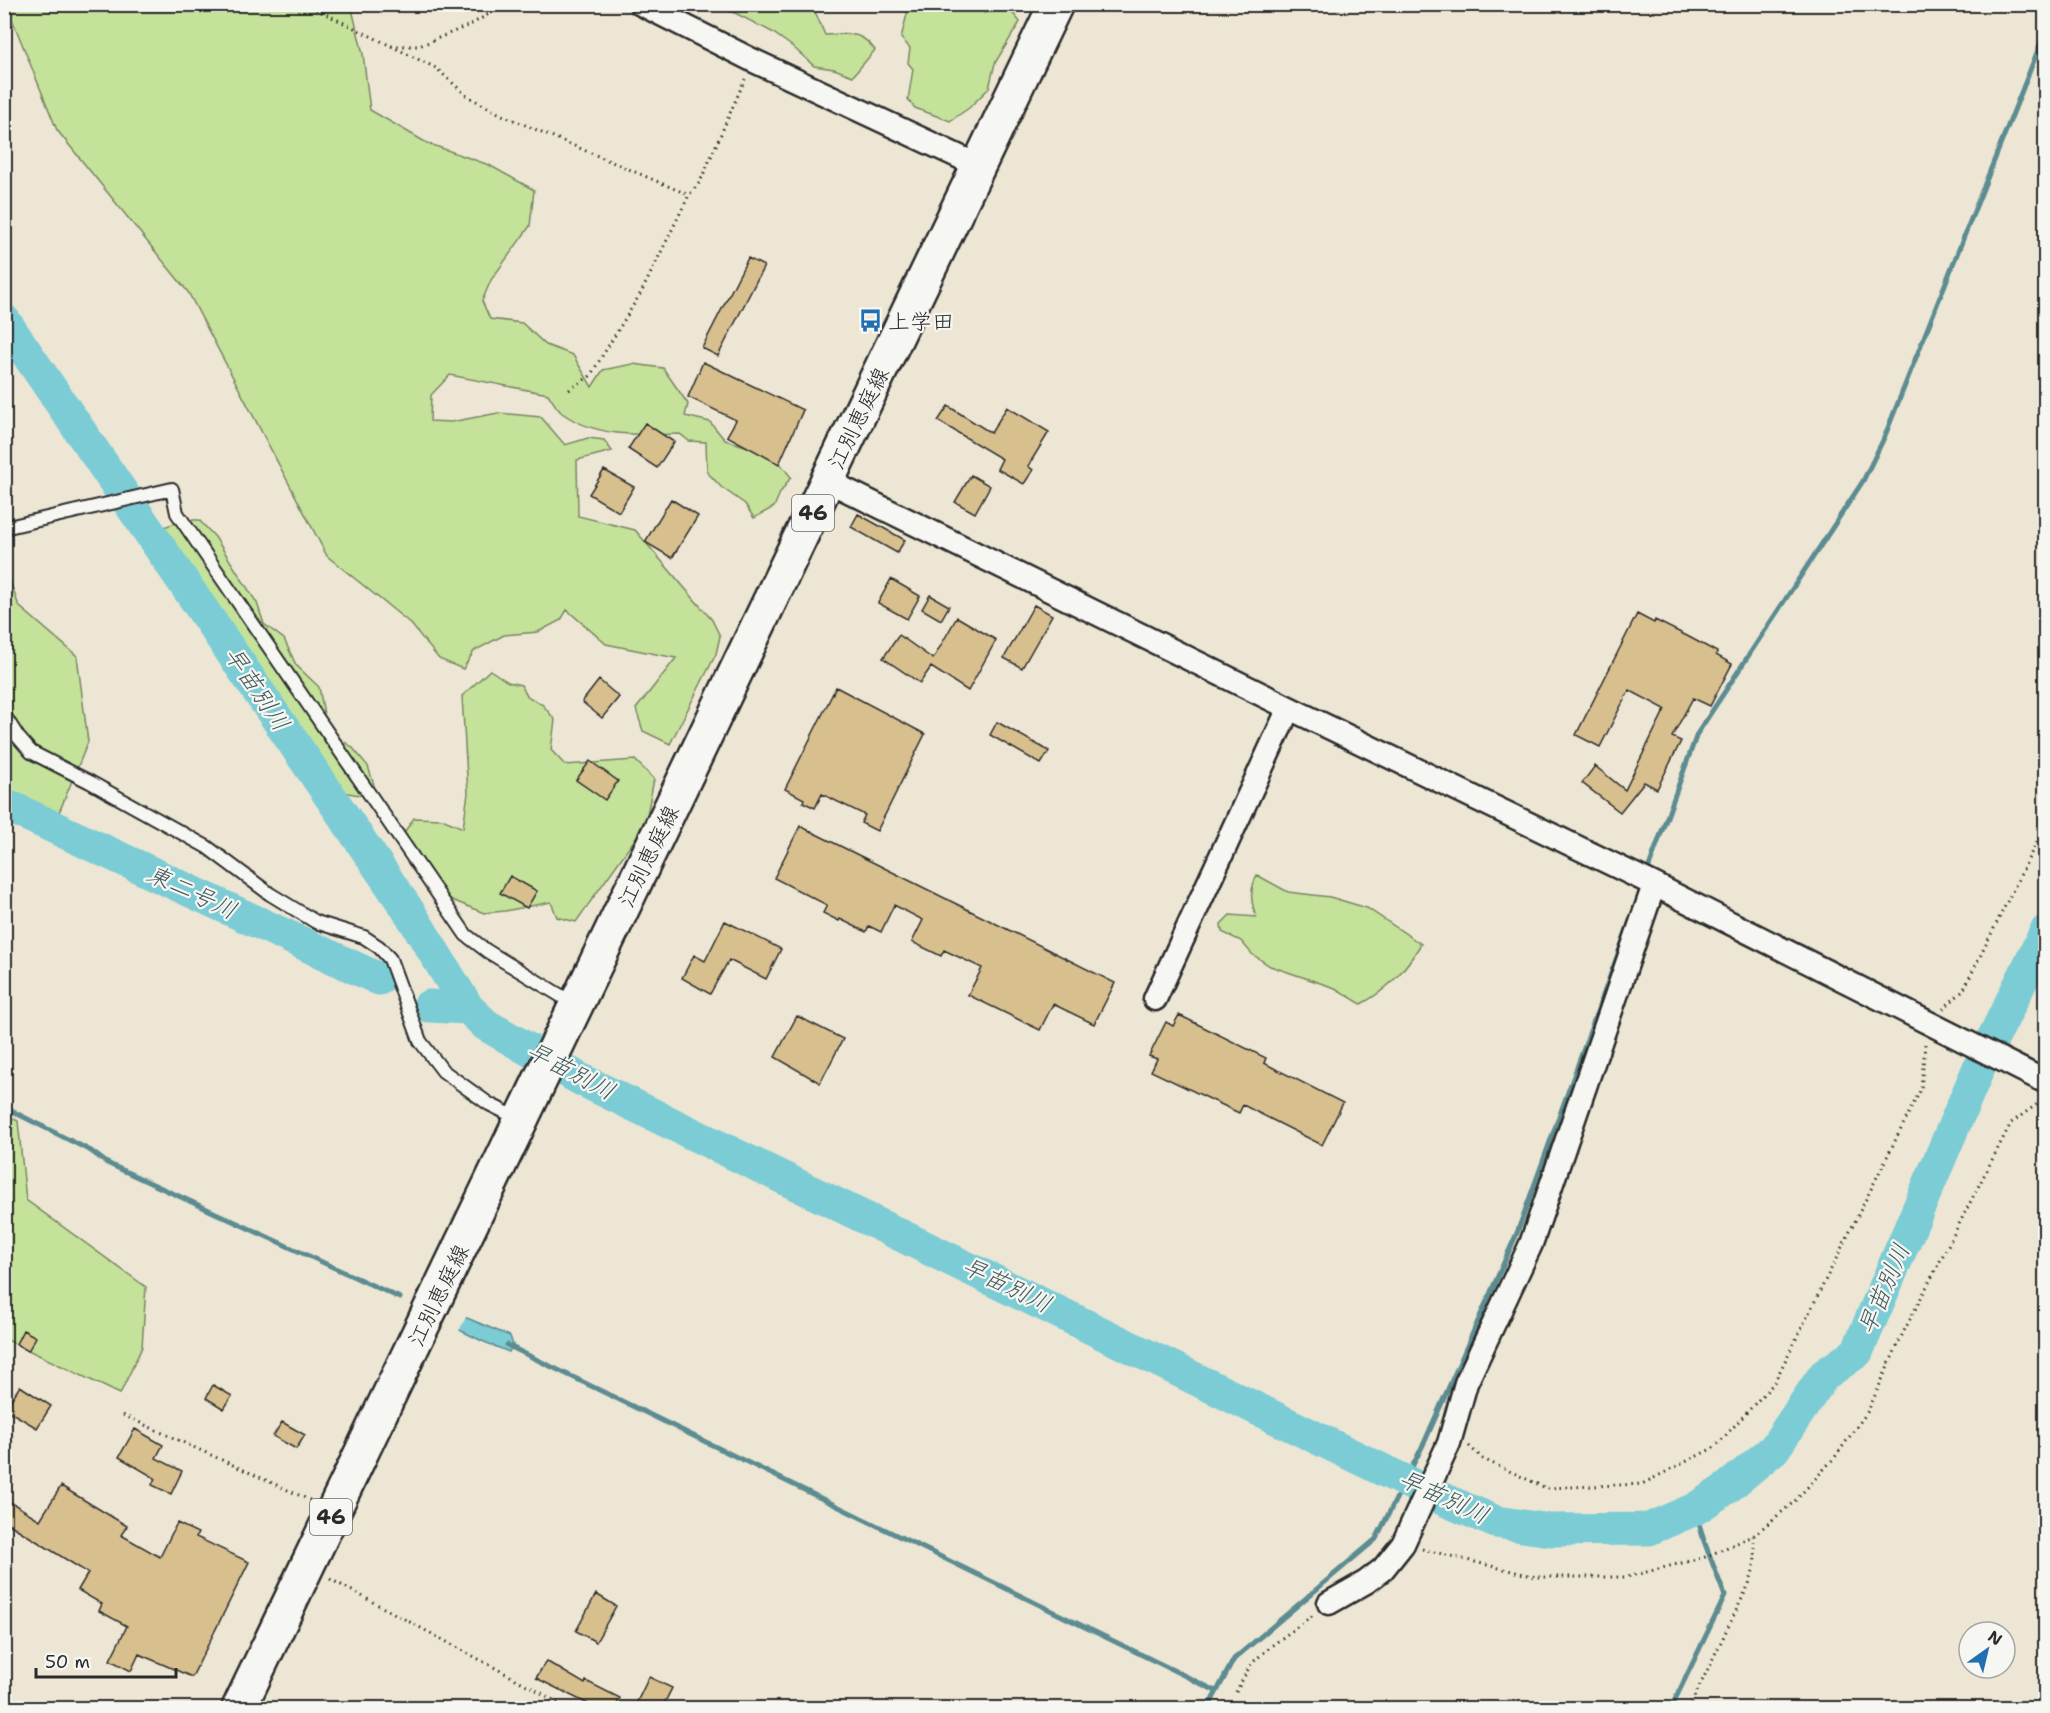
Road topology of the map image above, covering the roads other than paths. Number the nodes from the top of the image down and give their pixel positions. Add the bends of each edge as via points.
1 (640, 4) edge
2 (1056, 4) edge
3 (979, 166) junction
4 (828, 480) junction
5 (4, 528) edge
6 (1289, 708) junction
7 (4, 715) edge
8 (1647, 881) junction
9 (1155, 999) dead end
10 (573, 1013) junction
11 (2041, 1080) edge
12 (525, 1113) junction
13 (1329, 1603) road end
14 (239, 1708) edge

1 - 3 street
2 - 3 main road, 江別恵庭線 / 46
3 - 4 main road, 江別恵庭線 / 46
4 - 6 street
4 - 10 main road, 江別恵庭線 / 46
5 - 10 lane via 172,489 177,513 466,935
6 - 8 street
6 - 9 street
7 - 12 lane via 31,752 207,847 270,894 316,922 364,937 379,947 390,959 420,1041 443,1071 489,1104
8 - 11 street
8 - 13 street via 1531,1244 1466,1383 1451,1437 1405,1539 1383,1569
10 - 12 main road, 江別恵庭線 / 46
12 - 14 main road, 江別恵庭線 / 46

